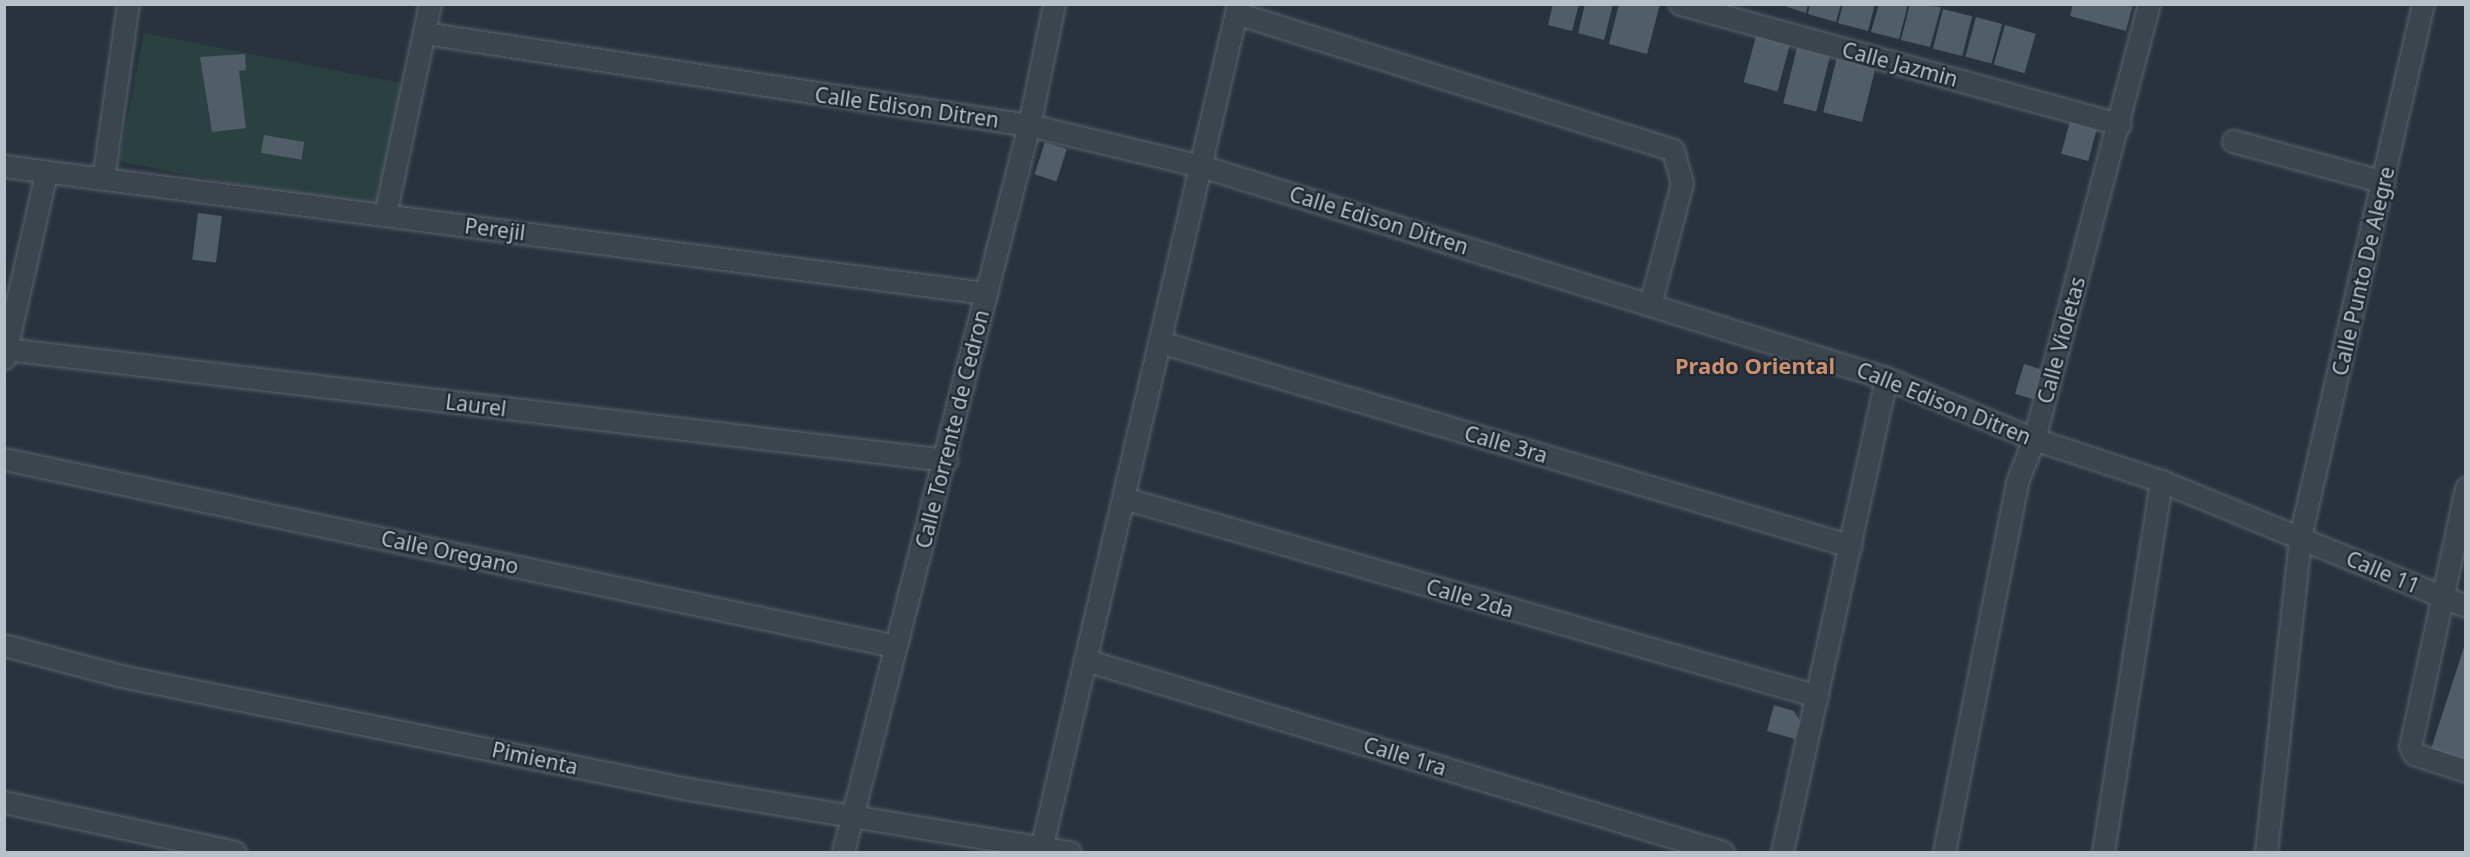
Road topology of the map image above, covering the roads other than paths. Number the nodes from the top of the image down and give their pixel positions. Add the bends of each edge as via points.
1 (129, 4) edge
2 (430, 4) edge
3 (1054, 4) edge
4 (1680, 4) edge
5 (2149, 4) edge
6 (2423, 4) edge
7 (1237, 9) edge
8 (424, 33) junction
9 (2120, 124) junction
10 (1029, 125) junction
11 (2233, 141) dead end
12 (4, 166) edge
13 (1201, 166) junction
14 (46, 173) junction
15 (103, 179) junction
16 (2384, 182) junction
17 (385, 215) junction
18 (986, 293) junction
19 (1651, 301) junction
20 (1160, 342) junction
21 (5, 354) edge
22 (1886, 378) junction
23 (2034, 440) junction
24 (4, 459) edge
25 (946, 460) junction
26 (2161, 481) junction
27 (2466, 488) edge
28 (1124, 498) junction
29 (2300, 537) junction
30 (1851, 546) junction
31 (2443, 597) junction
32 (2466, 606) edge
33 (4, 645) edge
34 (895, 646) junction
35 (1085, 660) junction
36 (1817, 696) junction
37 (2466, 771) edge
38 (4, 802) edge
39 (852, 820) junction
40 (1042, 845) junction
41 (235, 852) edge
42 (843, 852) edge
43 (1070, 852) edge
44 (1724, 852) edge
45 (1782, 852) edge
46 (1944, 852) edge
47 (2103, 852) edge
48 (2266, 852) edge

1 - 15 street
2 - 8 street
3 - 10 street, Calle Torrente de Cedron
4 - 9 street, Calle Jazmin
5 - 9 street, Calle Violetas
6 - 16 street, Calle Punto De Alegre
7 - 13 street
7 - 19 street via 1673,150 1682,183
8 - 10 street, Calle Edison Ditren
8 - 17 street
9 - 23 street, Calle Violetas
10 - 13 street, Calle Edison Ditren
10 - 18 street, Calle Torrente de Cedron
11 - 16 street
12 - 14 street, Perejil
13 - 19 street, Calle Edison Ditren
13 - 20 street
14 - 15 street, Perejil
14 - 21 street
15 - 17 street, Perejil
16 - 29 street, Calle Punto De Alegre
17 - 18 street, Perejil
18 - 25 street, Calle Torrente de Cedron
19 - 22 street, Calle Edison Ditren
20 - 28 street
20 - 30 street, Calle 3ra
21 - 25 street, Laurel
22 - 23 street, Calle Edison Ditren
22 - 30 street
23 - 26 street, Calle Edison Ditren
23 - 46 street, Calle Violetas via 2018,482
24 - 34 street, Calle Oregano
25 - 34 street, Calle Torrente de Cedron
26 - 29 street, Calle Edison Ditren
26 - 47 street
27 - 31 street
28 - 35 street
28 - 36 street, Calle 2da
29 - 31 street, Calle 11
29 - 48 street, Calle Punto De Alegre
30 - 36 street
31 - 32 street, Calle 11
31 - 37 street via 2410,746 2414,754
33 - 39 street, Pimienta via 121,676
34 - 39 street, Calle Torrente de Cedron
35 - 40 street
35 - 44 street, Calle 1ra
36 - 45 street
38 - 41 street
39 - 40 street, Pimienta
39 - 42 street, Calle Torrente de Cedron
40 - 43 street, Pimienta

